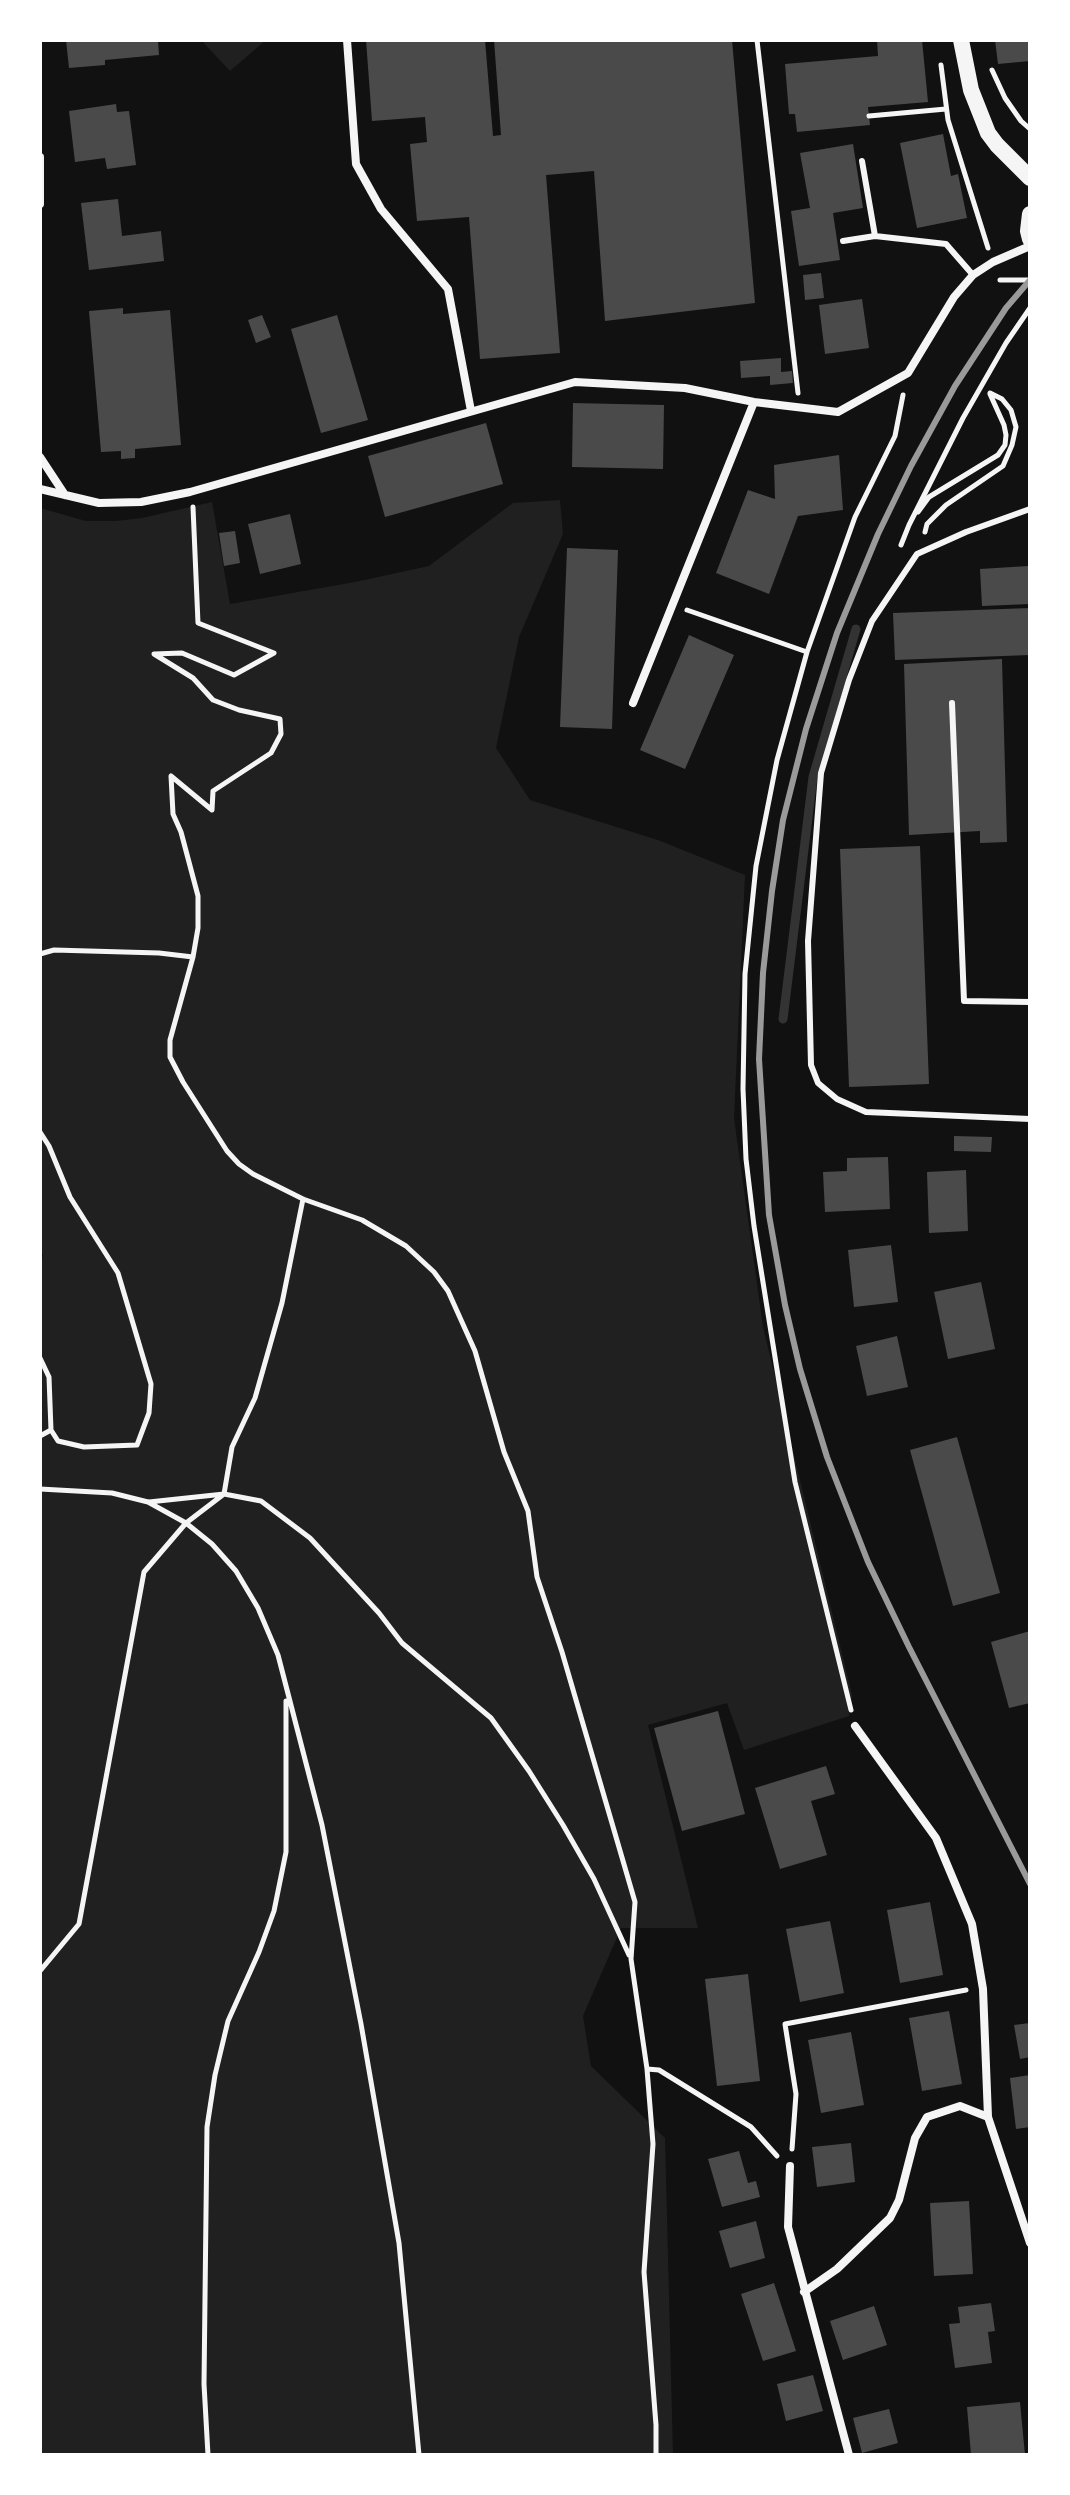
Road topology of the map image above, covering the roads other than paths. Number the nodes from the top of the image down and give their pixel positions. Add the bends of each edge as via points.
1 (347, 40) edge
2 (961, 40) edge
3 (40, 157) edge
4 (862, 161) dead end
5 (1030, 178) edge
6 (40, 204) edge
7 (1030, 214) edge
8 (875, 236) junction
9 (1030, 239) edge
10 (843, 241) dead end
11 (1030, 246) edge
12 (973, 275) junction
13 (754, 402) junction
14 (471, 411) junction
15 (40, 457) edge
16 (40, 489) edge
17 (65, 496) junction
18 (1030, 509) edge
19 (633, 703) dead end
20 (952, 703) dead end
21 (1030, 1002) edge
22 (1030, 1119) edge
23 (855, 1726) dead end
24 (988, 2117) junction
25 (790, 2166) road end
26 (1030, 2243) edge
27 (804, 2292) junction
28 (849, 2455) edge

1 - 14 street via 356,164 381,209 448,289
2 - 5 main road via 971,90 988,133
3 - 6 street
4 - 8 lane
7 - 9 main road
8 - 10 lane
8 - 12 lane via 946,244
11 - 12 street
12 - 13 street via 908,373 838,412
13 - 14 street via 685,388 575,382
13 - 19 street
14 - 17 street via 190,492 119,504
15 - 17 street
16 - 17 street
18 - 22 lane via 917,554 872,621 821,773 808,941 811,1065 818,1083 837,1099 866,1112
20 - 21 lane via 964,1001
23 - 24 street via 936,1838 972,1924 983,1989
24 - 26 street
24 - 27 street via 960,2106 927,2117 915,2138 890,2218 837,2269
25 - 27 street via 788,2227
27 - 28 street

